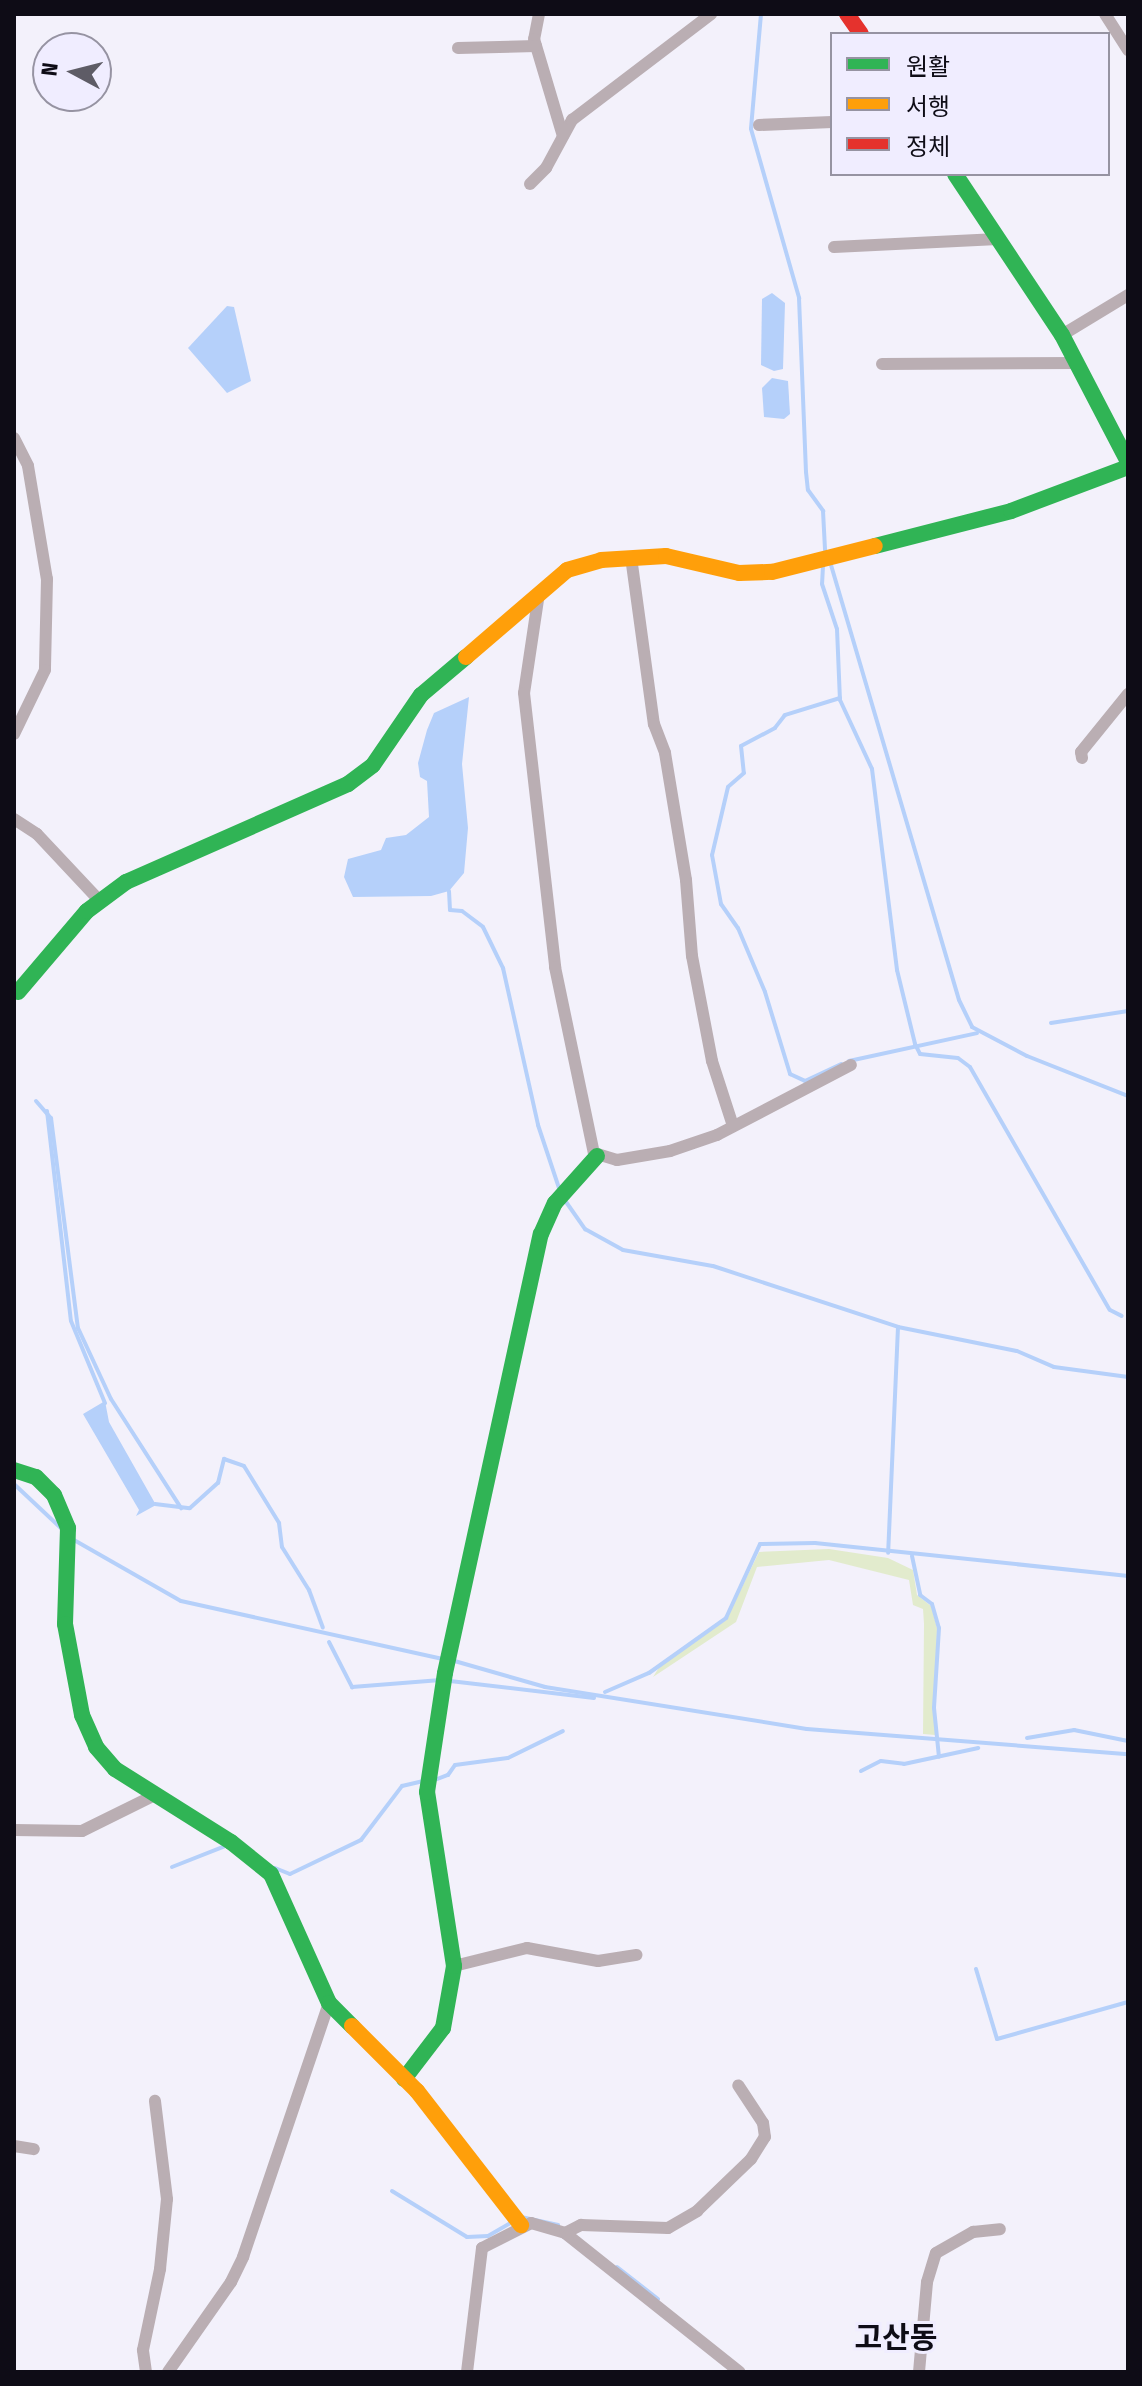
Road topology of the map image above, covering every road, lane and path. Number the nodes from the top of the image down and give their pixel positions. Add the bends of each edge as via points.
1 (539, 14) edge
2 (711, 14) edge
3 (847, 14) edge
4 (1105, 14) edge
5 (860, 32) edge
6 (536, 46) junction
7 (458, 48) dead end
8 (1128, 50) edge
9 (830, 122) edge
10 (759, 125) dead end
11 (563, 136) junction
12 (956, 176) edge
13 (530, 184) dead end
14 (998, 239) junction
15 (834, 247) dead end
16 (1128, 295) edge
17 (1062, 335) junction
18 (1078, 363) junction
19 (882, 364) dead end
20 (14, 438) edge
21 (1128, 465) edge
22 (631, 557) junction
23 (539, 593) junction
24 (1128, 694) edge
25 (14, 734) edge
26 (1082, 758) dead end
27 (14, 819) edge
28 (100, 901) junction
29 (18, 992) dead end
30 (851, 1065) dead end
31 (733, 1126) junction
32 (597, 1156) junction
33 (14, 1470) edge
34 (155, 1795) junction
35 (14, 1830) edge
36 (637, 1955) dead end
37 (454, 1966) junction
38 (329, 2003) junction
39 (404, 2079) junction
40 (738, 2085) dead end
41 (155, 2101) dead end
42 (14, 2146) edge
43 (34, 2149) dead end
44 (521, 2225) junction
45 (1000, 2229) dead end
46 (565, 2233) junction
47 (146, 2372) edge
48 (168, 2372) edge
49 (467, 2372) edge
50 (740, 2372) edge
51 (919, 2372) edge

1 - 6 street
2 - 11 street via 572,120
3 - 5 street
4 - 8 street
6 - 7 street
6 - 11 street
9 - 10 street
11 - 13 street
12 - 14 street
14 - 15 street
14 - 17 street
16 - 17 street
17 - 18 street
18 - 19 street
18 - 21 street
20 - 25 street via 28,466 47,579 45,670
21 - 22 street via 1011,511 772,572 739,573 666,556
22 - 23 street via 567,570
22 - 31 street via 654,724 665,753 686,880 692,956 712,1061
23 - 28 street via 421,695 373,765 348,784 126,882
23 - 32 street via 524,693 532,771 555,967 590,1144
24 - 26 street via 1081,752
27 - 28 street via 52,848
28 - 29 street
30 - 31 street
31 - 32 street via 670,1151 617,1160
32 - 37 street via 555,1203 541,1234 433,1731 427,1792
33 - 34 street via 36,1477 54,1495 68,1528 65,1624 82,1715 96,1747 115,1769
34 - 35 street via 82,1831
34 - 38 street via 271,1874
36 - 37 street via 598,1961 527,1948
37 - 39 street via 443,2028
38 - 39 street
38 - 48 street via 243,2257
39 - 44 street
40 - 46 street via 763,2123 765,2137 751,2159 697,2211 660,2230 581,2225
41 - 47 street via 167,2199 160,2269 143,2350
42 - 43 street
44 - 46 street
44 - 49 street via 482,2248
45 - 51 street via 973,2232 936,2253 927,2282
46 - 50 street

